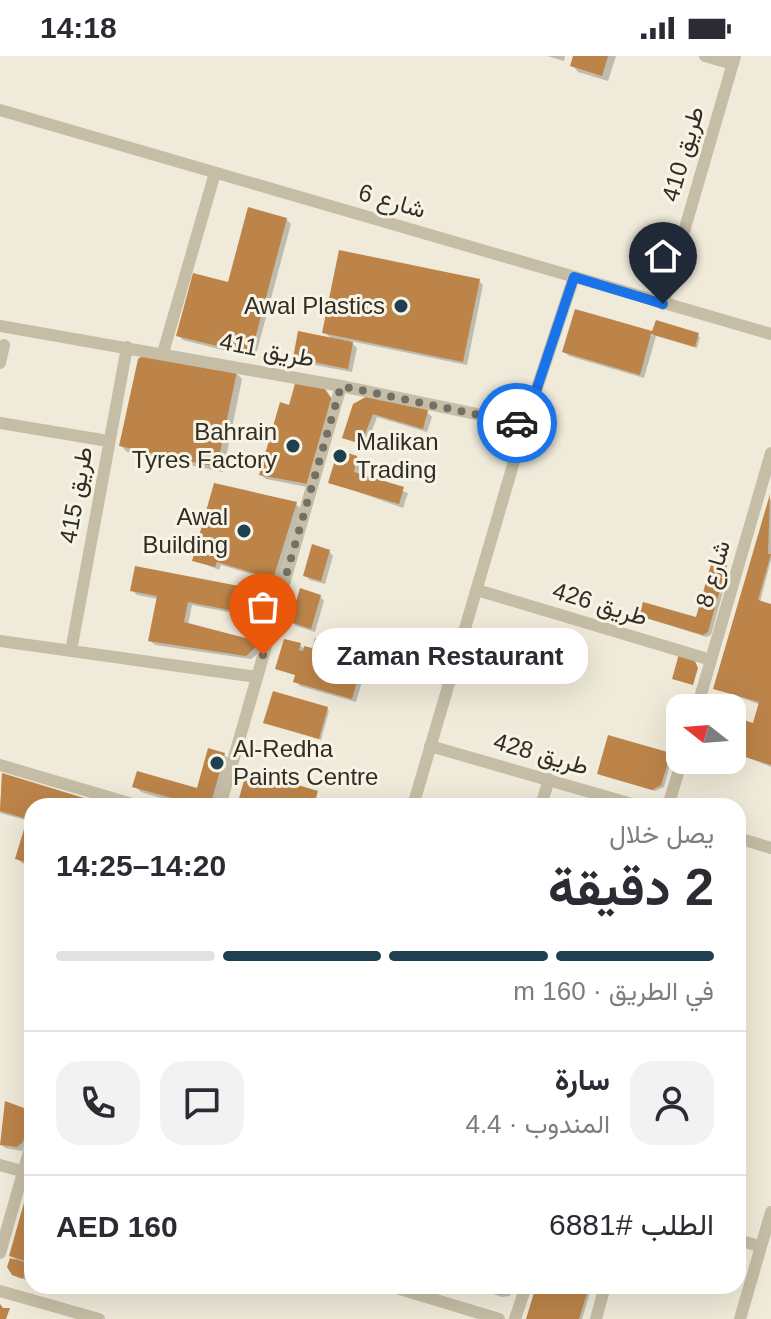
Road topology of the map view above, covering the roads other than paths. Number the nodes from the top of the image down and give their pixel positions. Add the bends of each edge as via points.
1 (705, 56) edge
2 (734, 60) edge
3 (0, 110) edge
4 (215, 173) junction
5 (574, 277) junction
6 (663, 304) junction
7 (0, 326) edge
8 (771, 334) edge
9 (4, 345) dead end
10 (127, 347) junction
11 (163, 353) junction
12 (0, 363) edge
13 (341, 386) junction
14 (0, 423) edge
15 (525, 424) junction
16 (108, 441) junction
17 (770, 459) edge
18 (477, 590) junction
19 (0, 641) edge
20 (71, 651) junction
21 (711, 660) junction
22 (257, 677) junction
23 (701, 694) edge
24 (430, 746) junction
25 (0, 765) edge
26 (678, 774) edge
27 (549, 779) junction
28 (109, 798) edge
29 (222, 798) edge
30 (415, 798) edge
31 (543, 798) edge
32 (612, 798) edge
33 (670, 798) edge
34 (746, 840) edge
35 (771, 848) edge
36 (0, 1165) edge
37 (24, 1172) edge
38 (24, 1182) edge
39 (771, 1212) edge
40 (746, 1242) edge
41 (759, 1246) junction
42 (0, 1253) edge
43 (0, 1291) edge
44 (416, 1294) edge
45 (523, 1294) edge
46 (603, 1294) edge
47 (741, 1317) edge
48 (99, 1319) edge
49 (499, 1319) edge
50 (515, 1319) edge
51 (596, 1319) edge
52 (755, 1319) edge

1 - 2 street, طريق 410
2 - 6 street, طريق 410
3 - 4 street, شارع 6
4 - 5 street, شارع 6
4 - 11 street
5 - 6 street, شارع 6
5 - 15 street
6 - 8 street, شارع 6
7 - 10 street, طريق 411
9 - 12 street
10 - 11 street, طريق 411
10 - 16 street, طريق 415
11 - 13 street, طريق 411
13 - 15 street, طريق 411
13 - 22 street
14 - 16 street
15 - 18 street
16 - 20 street, طريق 415
17 - 21 street, شارع 8
18 - 21 street, طريق 426
18 - 24 street
19 - 20 street
20 - 22 street
21 - 23 street, شارع 8
22 - 29 street
24 - 27 street, طريق 428
24 - 30 street
25 - 28 street
26 - 33 street
27 - 31 street
27 - 32 street, طريق 428
34 - 35 street
36 - 37 street
38 - 42 street
39 - 41 street
40 - 41 street
41 - 47 street
43 - 48 street
44 - 49 street
45 - 50 street
46 - 51 street
47 - 52 street

